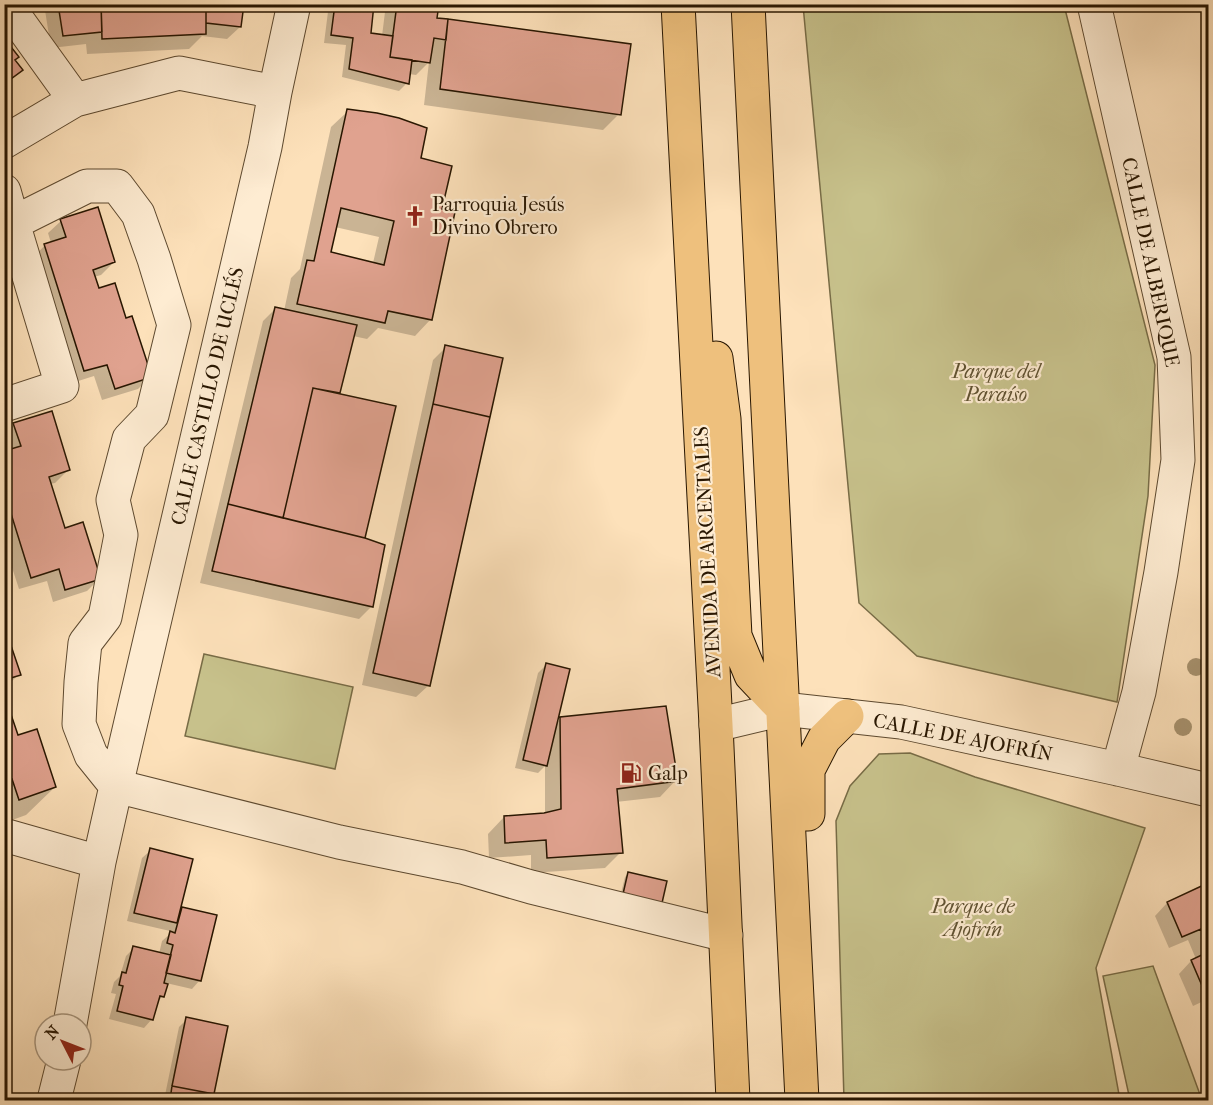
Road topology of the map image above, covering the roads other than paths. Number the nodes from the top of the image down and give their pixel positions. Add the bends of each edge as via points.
1 (6, 4) edge
2 (294, 4) edge
3 (678, 4) edge
4 (748, 4) edge
5 (1094, 4) edge
6 (275, 92) junction
7 (75, 100) junction
8 (4, 142) edge
9 (4, 191) edge
10 (13, 223) junction
11 (694, 303) junction
12 (4, 405) edge
13 (783, 709) junction
14 (847, 716) junction
15 (716, 725) junction
16 (1118, 769) junction
17 (116, 786) junction
18 (1209, 790) edge
19 (4, 835) edge
20 (99, 862) junction
21 (726, 935) junction
22 (795, 951) junction
23 (72, 1012) edge
24 (61, 1072) edge
25 (54, 1101) edge
26 (733, 1101) edge
27 (802, 1101) edge

1 - 7 street
2 - 6 street, CALLE CASTILLO DE UCLÉS
3 - 11 main road, AVENIDA DE ARCENTALES
4 - 13 main road
5 - 16 street, CALLE DE ALBERIQUE via 1174,357 1178,449 1139,693
6 - 7 street via 179,73
6 - 17 street, CALLE CASTILLO DE UCLÉS
7 - 8 street
9 - 10 street
10 - 12 street via 62,386
10 - 17 street via 87,186 117,186 138,214 174,325 152,415 129,439 113,500 121,535 110,597 105,617 85,643 80,724 91,755
11 - 13 main road via 714,347 724,419 735,636 751,675
11 - 15 main road, AVENIDA DE ARCENTALES
13 - 14 street, CALLE DE AJOFRÍN
13 - 15 street, CALLE DE AJOFRÍN
13 - 22 main road
14 - 16 street, CALLE DE AJOFRÍN via 909,724
14 - 22 main road via 824,739 808,770 812,927
15 - 21 main road, AVENIDA DE ARCENTALES
16 - 18 street, CALLE DE AJOFRÍN
17 - 20 street, CALLE CASTILLO DE UCLÉS
17 - 21 street via 339,842 462,867
19 - 20 street
20 - 23 street, CALLE CASTILLO DE UCLÉS
21 - 26 main road, AVENIDA DE ARCENTALES
22 - 27 main road
24 - 25 street

